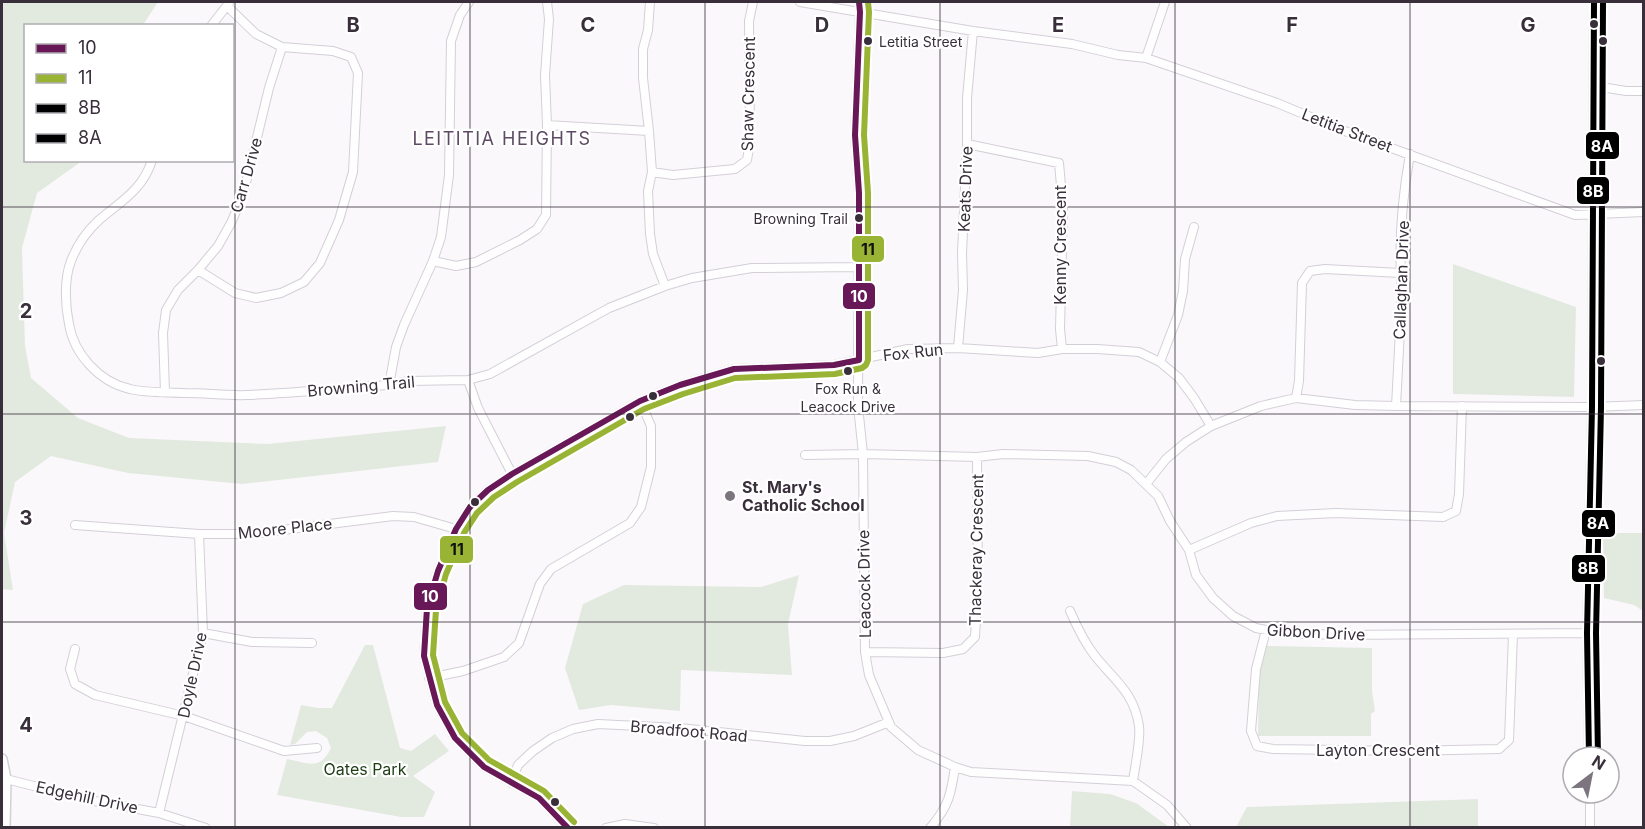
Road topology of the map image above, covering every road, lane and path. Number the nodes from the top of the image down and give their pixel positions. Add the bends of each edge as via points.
1 (470, 2) edge
2 (547, 2) edge
3 (650, 2) edge
4 (753, 2) edge
5 (800, 2) edge
6 (859, 2) edge
7 (1165, 2) edge
8 (1594, 2) edge
9 (229, 4) edge
10 (860, 12) junction
11 (213, 24) edge
12 (973, 31) junction
13 (282, 47) junction
14 (1146, 58) junction
15 (1595, 86) junction
16 (1644, 91) edge
17 (547, 125) junction
18 (649, 131) junction
19 (967, 144) junction
20 (1410, 154) junction
21 (151, 162) edge
22 (652, 172) junction
23 (1644, 212) edge
24 (1594, 214) junction
25 (1194, 227) dead end
26 (433, 261) junction
27 (858, 267) junction
28 (198, 270) junction
29 (1400, 273) junction
30 (665, 286) junction
31 (958, 348) junction
32 (1062, 349) junction
33 (859, 360) junction
34 (1160, 362) junction
35 (468, 380) junction
36 (389, 385) junction
37 (165, 392) junction
38 (1296, 398) junction
39 (640, 401) junction
40 (1644, 405) edge
41 (1396, 406) junction
42 (1462, 406) junction
43 (1592, 407) junction
44 (1211, 426) junction
45 (805, 454) dead end
46 (863, 454) junction
47 (977, 457) junction
48 (512, 474) junction
49 (1146, 484) junction
50 (75, 525) dead end
51 (456, 529) junction
52 (199, 534) junction
53 (1189, 550) junction
54 (1070, 611) dead end
55 (1266, 630) junction
56 (203, 633) junction
57 (1587, 633) junction
58 (1513, 634) junction
59 (312, 643) dead end
60 (75, 649) dead end
61 (865, 652) junction
62 (429, 678) junction
63 (184, 716) junction
64 (889, 722) junction
65 (1589, 745) edge
66 (316, 748) dead end
67 (2, 759) edge
68 (955, 767) junction
69 (4, 778) edge
70 (1133, 781) junction
71 (511, 783) junction
72 (1590, 805) edge
73 (159, 813) junction
74 (5, 828) edge
75 (206, 828) edge
76 (568, 828) edge
77 (606, 828) edge
78 (654, 828) edge
79 (930, 828) edge
80 (1187, 828) edge
81 (1590, 828) edge

1 - 26 street via 460,15 451,41 449,175 441,237
2 - 17 street
3 - 18 street via 642,49
4 - 22 street, Shaw Crescent via 749,21 747,160 735,169 673,175
5 - 10 street, Letitia Street
6 - 10 street, Leacock Drive
7 - 14 street
8 - 15 street
9 - 11 street
9 - 13 street via 256,34
10 - 12 street, Letitia Street
10 - 27 street, Leacock Drive via 855,135
12 - 14 street, Letitia Street
12 - 19 street, Keats Drive
13 - 28 street, Carr Drive via 243,195 218,246
13 - 28 street via 333,51 351,57 358,73 353,172 339,220 320,263 304,282 281,293 256,298 235,293
14 - 20 street, Letitia Street
15 - 16 street
15 - 24 street
17 - 18 street
17 - 26 street via 546,215 537,229 476,262 456,266
18 - 22 street
19 - 31 street, Keats Drive
19 - 32 street, Kenny Crescent via 1059,163 1063,208
20 - 24 street, Letitia Street via 1575,215
20 - 29 street, Callaghan Drive via 1404,189
21 - 37 street, Browning Trail via 138,187 81,239 70,263 67,314 72,340 86,362 107,380 130,389
22 - 30 street via 648,190 650,234
23 - 24 street, Letitia Street
24 - 43 street
25 - 34 street via 1178,315
26 - 36 street via 396,347
27 - 30 street, Browning Trail via 752,268
27 - 33 street, Leacock Drive
28 - 37 street, Carr Drive via 178,290 166,310
29 - 38 street via 1310,271 1302,283
29 - 41 street, Callaghan Drive
30 - 35 street, Browning Trail via 609,308 490,374
31 - 32 street, Fox Run via 1038,353
31 - 33 street, Fox Run via 908,350
32 - 34 street, Fox Run via 1138,352
33 - 39 street, Fox Run via 834,365 734,369
33 - 46 street, Leacock Drive
34 - 44 street, Fox Run via 1179,378
35 - 36 street, Browning Trail
35 - 48 street
36 - 37 street, Browning Trail via 247,395
38 - 41 street
38 - 44 street via 1261,406
39 - 48 street, Fox Run
39 - 62 street via 651,426 651,467 641,507 630,523 551,569 540,584 519,644 504,657
40 - 43 street
41 - 42 street
42 - 43 street
42 - 53 street via 1456,511 1443,517 1336,513 1277,516
43 - 57 street
44 - 49 street via 1166,459
45 - 46 street, Gibbon Drive
46 - 47 street, Gibbon Drive
46 - 61 street, Leacock Drive
47 - 49 street, Gibbon Drive via 1088,456 1116,462
47 - 61 street, Thackeray Crescent via 975,637 963,649 943,653
48 - 51 street, Fox Run via 470,507
49 - 53 street, Gibbon Drive via 1158,496
50 - 52 street, Moore Place
51 - 52 street, Moore Place via 414,517 393,516 251,534
51 - 62 street, Fox Run via 427,608 424,656
52 - 56 street, Doyle Drive
53 - 55 street, Gibbon Drive via 1196,575 1213,598 1233,615
54 - 70 street via 1081,636 1127,691 1135,708 1140,728
55 - 58 street, Gibbon Drive via 1339,635
55 - 58 street, Layton Crescent via 1256,669 1251,731 1257,746 1274,749 1499,749 1509,740
56 - 59 street via 252,642
56 - 63 street, Doyle Drive
57 - 58 street, Gibbon Drive
57 - 65 street
60 - 63 street via 70,669 75,684 95,696
61 - 64 street, Leacock Drive via 869,675
62 - 71 street, Fox Run via 437,705 455,738 484,767
63 - 66 street via 284,751
63 - 73 street, Doyle Drive
64 - 68 street, Leacock Drive via 918,750
64 - 71 street, Broadfoot Road via 830,741 598,723 552,738 533,751 518,765
67 - 69 main road
68 - 70 street, Leacock Drive via 971,772
68 - 79 street via 951,795
69 - 73 street, Edgehill Drive
69 - 74 main road
70 - 80 street via 1167,805
71 - 76 street, Fox Run via 539,798
72 - 81 street
73 - 75 street, Edgehill Drive
77 - 78 street via 625,824

